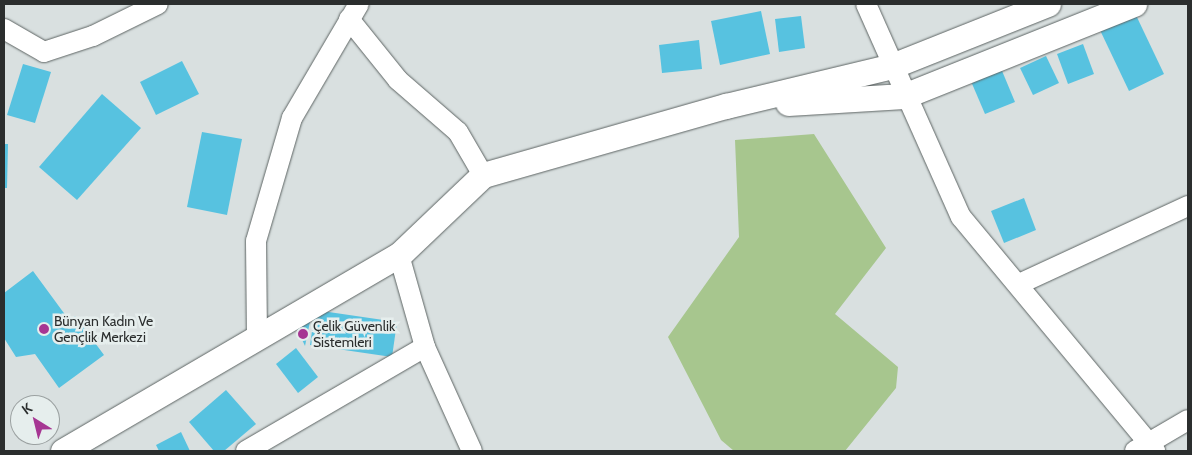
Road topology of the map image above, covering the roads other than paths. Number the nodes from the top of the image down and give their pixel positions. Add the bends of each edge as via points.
1 (158, 4) edge
2 (866, 4) edge
3 (1048, 4) edge
4 (1134, 4) edge
5 (354, 12) edge
6 (4, 29) edge
7 (892, 66) junction
8 (904, 96) junction
9 (726, 106) junction
10 (483, 176) junction
11 (1188, 206) edge
12 (399, 255) junction
13 (1019, 284) junction
14 (257, 338) junction
15 (425, 347) junction
16 (1188, 420) edge
17 (1146, 449) edge
18 (62, 451) edge
19 (246, 451) edge
20 (472, 451) edge

1 - 6 street via 92,36 44,52
2 - 7 street
3 - 7 street
4 - 8 street
5 - 10 street via 398,80 458,132
5 - 14 street via 292,118 256,240
7 - 8 street
7 - 9 street
8 - 9 street
8 - 13 street via 961,217
9 - 10 street
10 - 12 street
11 - 13 street
12 - 14 street
12 - 15 street
13 - 17 street
14 - 18 street
15 - 19 street
15 - 20 street
16 - 17 street

